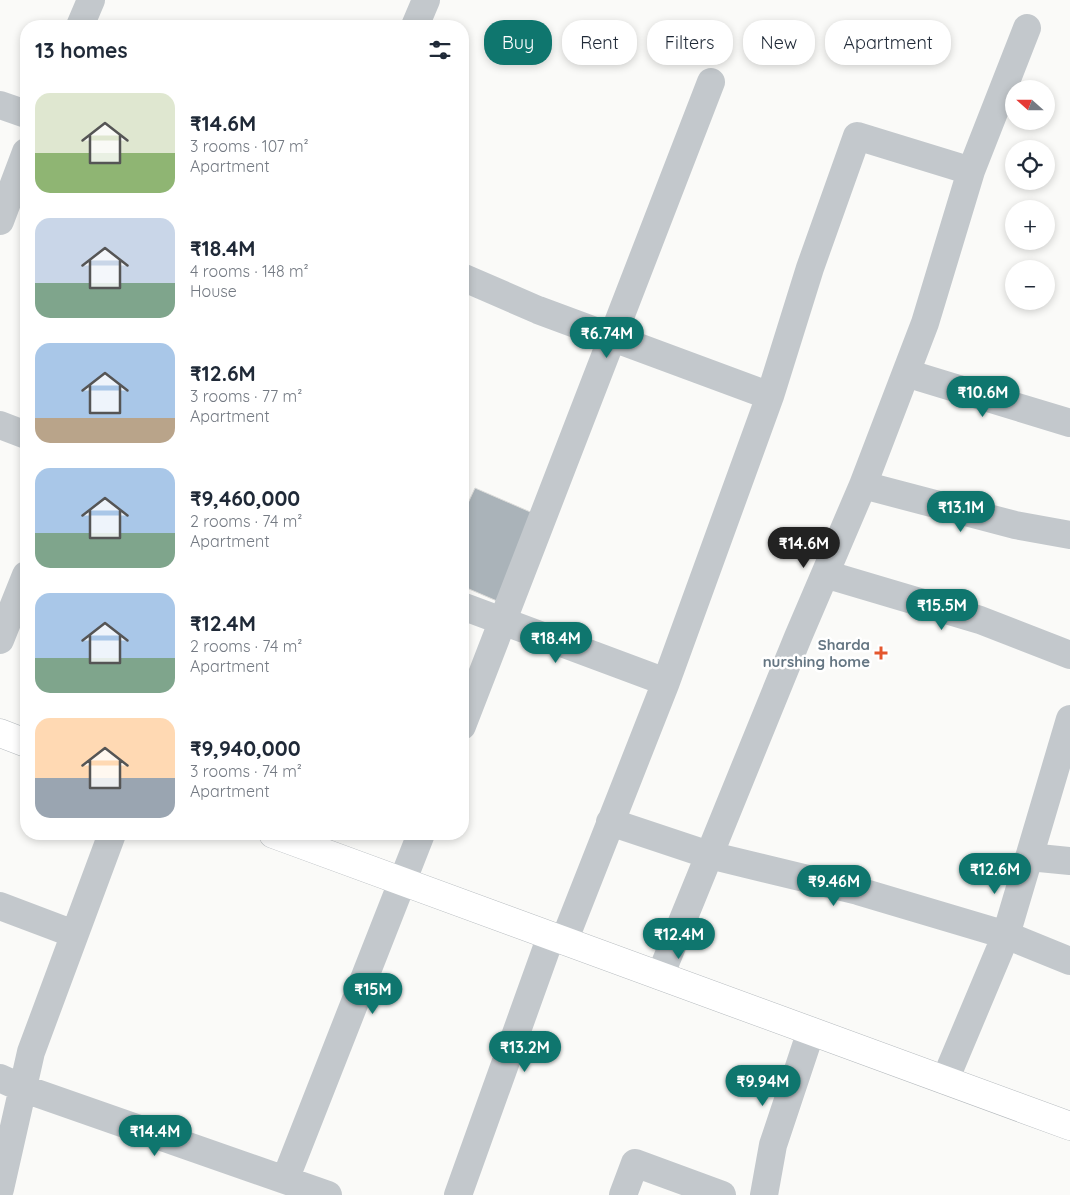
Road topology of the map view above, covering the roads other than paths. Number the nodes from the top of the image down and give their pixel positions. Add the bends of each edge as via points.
1 (91, 0) edge
2 (426, 0) edge
3 (83, 20) edge
4 (418, 20) edge
5 (1027, 28) dead end
6 (711, 82) dead end
7 (0, 104) edge
8 (20, 112) edge
9 (20, 168) edge
10 (971, 171) junction
11 (0, 221) edge
12 (469, 280) edge
13 (613, 338) junction
14 (906, 372) junction
15 (770, 396) junction
16 (1070, 423) edge
17 (0, 425) edge
18 (20, 432) edge
19 (863, 485) junction
20 (1070, 535) edge
21 (825, 574) junction
22 (20, 589) edge
23 (469, 609) edge
24 (503, 621) junction
25 (0, 640) edge
26 (1070, 656) edge
27 (666, 682) junction
28 (469, 708) edge
29 (1070, 719) edge
30 (0, 733) edge
31 (20, 741) edge
32 (610, 822) junction
33 (110, 840) edge
34 (290, 840) edge
35 (419, 840) edge
36 (709, 855) junction
37 (1029, 857) junction
38 (1070, 861) edge
39 (403, 881) junction
40 (0, 906) edge
41 (74, 934) junction
42 (1006, 936) junction
43 (558, 938) junction
44 (1070, 961) edge
45 (660, 976) junction
46 (811, 1031) junction
47 (945, 1080) junction
48 (11, 1083) edge
49 (1070, 1126) edge
50 (285, 1180) junction
51 (0, 1190) edge
52 (328, 1195) edge
53 (458, 1195) edge
54 (623, 1195) edge
55 (722, 1195) edge
56 (764, 1195) edge

1 - 3 street
2 - 4 street
5 - 10 street
6 - 13 street
7 - 8 street
9 - 11 street
10 - 14 street via 925,322
10 - 15 street via 857,136 810,268
12 - 13 street
13 - 15 street
13 - 24 street
14 - 16 street
14 - 19 street
15 - 27 street
17 - 18 street
19 - 20 street via 1015,525
19 - 21 street
21 - 26 street via 980,620
21 - 36 street
22 - 25 street
23 - 24 street
24 - 27 street
24 - 28 street
27 - 32 street
29 - 37 street
30 - 31 main road
32 - 36 street
32 - 43 street
33 - 41 street
34 - 39 main road
35 - 39 street
36 - 42 street via 858,892
36 - 45 street
37 - 38 street
37 - 42 street
39 - 43 main road
39 - 50 street
40 - 41 street
41 - 48 street via 32,1052
42 - 44 street
42 - 47 street
43 - 45 main road
43 - 53 street
45 - 46 main road
46 - 47 main road
46 - 56 street via 773,1145
47 - 49 main road
48 - 50 street
48 - 51 street
50 - 52 street
54 - 55 street via 635,1163

